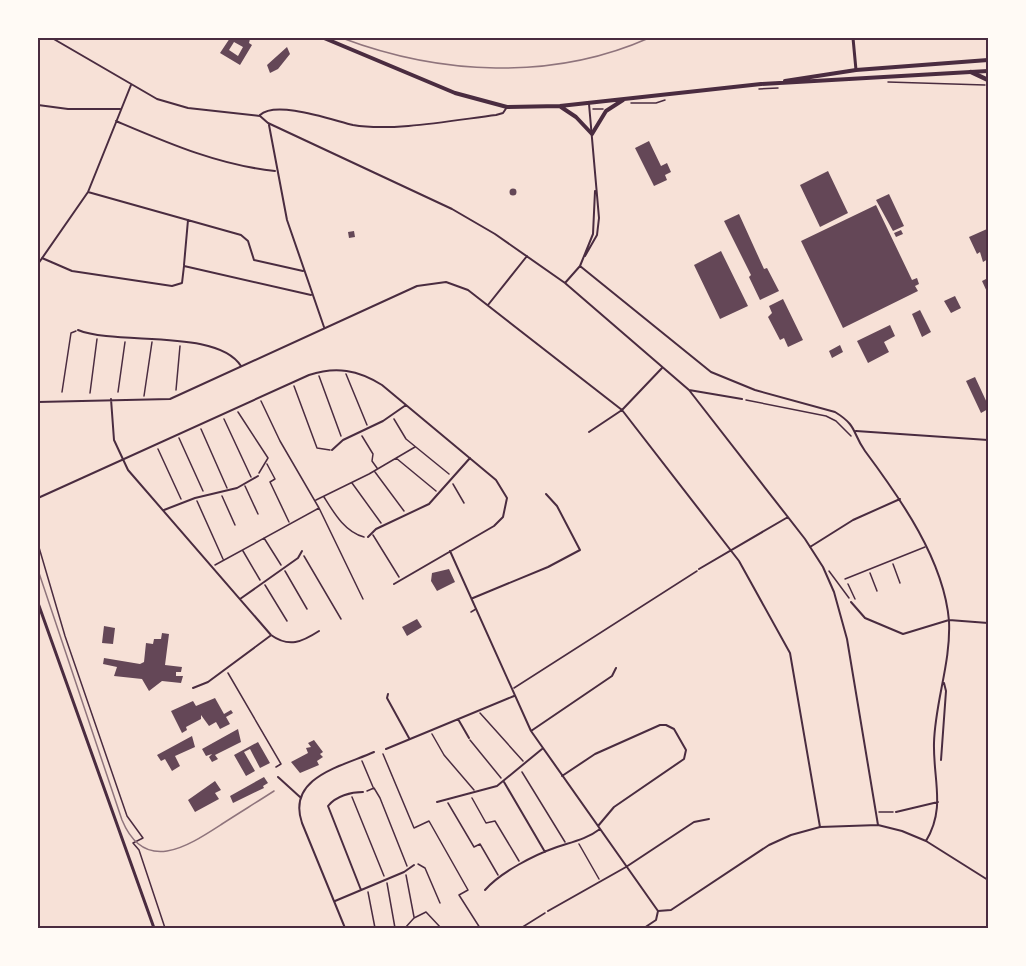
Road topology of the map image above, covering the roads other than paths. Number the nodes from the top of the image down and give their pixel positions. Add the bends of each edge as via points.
1 (52, 38) edge
2 (324, 38) edge
3 (853, 38) edge
4 (988, 60) edge
5 (856, 70) junction
6 (988, 71) edge
7 (971, 72) junction
8 (858, 78) junction
9 (988, 82) edge
10 (761, 84) junction
11 (131, 85) junction
12 (626, 101) junction
13 (589, 102) junction
14 (38, 105) edge
15 (507, 106) junction
16 (560, 106) junction
17 (120, 109) junction
18 (260, 116) junction
19 (116, 121) junction
20 (268, 123) junction
21 (592, 134) junction
22 (276, 171) junction
23 (88, 192) junction
24 (188, 220) junction
25 (527, 256) junction
26 (42, 258) junction
27 (38, 264) edge
28 (184, 266) junction
29 (580, 266) junction
30 (303, 271) junction
31 (565, 284) junction
32 (311, 295) junction
33 (488, 305) junction
34 (324, 327) junction
35 (78, 330) road end
36 (241, 366) junction
37 (662, 368) junction
38 (689, 390) junction
39 (111, 399) junction
40 (742, 399) road end
41 (38, 402) edge
42 (406, 405) junction
43 (622, 410) junction
44 (856, 430) junction
45 (589, 432) dead end
46 (988, 440) edge
47 (332, 450) road end
48 (470, 458) junction
49 (123, 461) junction
50 (258, 476) road end
51 (546, 494) dead end
52 (38, 498) edge
53 (900, 499) junction
54 (164, 510) junction
55 (788, 516) junction
56 (368, 537) road end
57 (810, 547) junction
58 (925, 547) junction
59 (730, 549) junction
60 (450, 551) junction
61 (302, 552) road end
62 (699, 569) road end
63 (845, 579) dead end
64 (394, 584) dead end
65 (472, 598) junction
66 (240, 599) junction
67 (851, 602) road end
68 (38, 603) edge
69 (477, 608) junction
70 (471, 612) dead end
71 (949, 620) junction
72 (988, 623) edge
73 (319, 631) dead end
74 (271, 635) junction
75 (616, 668) dead end
76 (943, 680) junction
77 (193, 688) dead end
78 (388, 694) dead end
79 (514, 696) junction
80 (458, 718) junction
81 (531, 731) junction
82 (409, 738) junction
83 (469, 738) road end
84 (386, 748) dead end
85 (542, 749) junction
86 (374, 752) dead end
87 (941, 760) dead end
88 (562, 776) junction
89 (278, 777) dead end
90 (504, 781) junction
91 (363, 792) road end
92 (301, 797) junction
93 (437, 802) dead end
94 (938, 802) junction
95 (897, 812) road end
96 (709, 819) dead end
97 (878, 825) junction
98 (599, 827) junction
99 (820, 827) junction
100 (926, 841) junction
101 (545, 852) junction
102 (414, 865) road end
103 (627, 867) junction
104 (988, 880) edge
105 (361, 890) junction
106 (485, 890) dead end
107 (335, 902) junction
108 (548, 911) road end
109 (658, 911) junction
110 (154, 928) edge
111 (345, 928) edge
112 (644, 928) edge

1 - 11 street
2 - 15 main road via 455,93
3 - 5 main road
4 - 5 main road
5 - 8 main road
5 - 10 main road
6 - 7 main road
7 - 8 main road
7 - 9 highway
8 - 10 main road
10 - 12 main road
11 - 17 street
11 - 18 street via 188,108
12 - 13 main road
12 - 21 main road via 606,111
13 - 16 main road
13 - 21 street
14 - 17 street
15 - 16 main road
15 - 18 street via 503,113 495,115 391,126 364,127 286,110 266,110
16 - 21 main road
17 - 19 street
18 - 20 street
19 - 22 street via 202,156
19 - 23 street
20 - 22 street
20 - 25 street via 452,209
21 - 29 street via 596,188 593,234
22 - 30 street
23 - 24 street
23 - 26 street
24 - 28 street
24 - 30 street via 241,235 254,260
25 - 31 street
25 - 33 street
26 - 27 street
26 - 28 street via 72,271 172,286 182,282
28 - 32 street
29 - 31 street
29 - 44 street via 711,372 755,390 835,412
30 - 32 street
31 - 37 street
32 - 34 street
33 - 34 street via 459,285 431,282
33 - 43 street
34 - 36 street
35 - 36 street via 225,351
36 - 39 street via 170,399
37 - 38 street
37 - 43 street
38 - 40 street
38 - 55 street
39 - 41 street
39 - 49 street via 112,434
42 - 47 street
42 - 48 street
42 - 49 street via 370,378 345,370 318,372
43 - 45 street
43 - 59 street
44 - 46 street
44 - 53 street via 862,447
48 - 56 street via 429,504 383,525
48 - 60 street via 502,486 506,510 494,526
49 - 52 street
49 - 54 street
50 - 54 street via 229,491 204,495
51 - 65 street via 557,506 580,550
53 - 57 street via 853,520
53 - 58 street
54 - 66 street
55 - 57 street
55 - 59 street
57 - 97 street via 834,592 844,627
58 - 63 street
58 - 71 street via 941,585
59 - 62 street
59 - 99 street via 790,653
60 - 64 street
60 - 65 street
61 - 66 street
65 - 69 street
66 - 74 street
67 - 71 street via 865,618 903,634
68 - 110 main road
69 - 70 street
69 - 79 street
71 - 72 street
71 - 76 street
73 - 74 street via 298,643 285,643
74 - 77 street via 226,670
75 - 81 street via 612,676
76 - 87 street via 946,691
76 - 94 street via 934,742
78 - 82 street
79 - 80 street
79 - 81 street
80 - 82 street
80 - 83 street
81 - 85 street
82 - 84 street
85 - 88 street
85 - 90 street
86 - 92 street via 318,776
88 - 98 street
88 - 98 street via 595,754 660,725 674,729 687,750 684,759 614,807
89 - 92 street
90 - 93 street
90 - 101 street
91 - 105 street via 333,800 328,810
92 - 107 street via 299,814
94 - 95 street
94 - 100 street via 938,818
96 - 103 street via 694,822
97 - 99 street
97 - 100 street
98 - 101 street via 577,841
98 - 103 street
99 - 109 street via 769,845 671,910
100 - 104 street
101 - 106 street
102 - 105 street
103 - 108 street
103 - 109 street
105 - 107 street
107 - 111 street
109 - 112 street via 658,916

